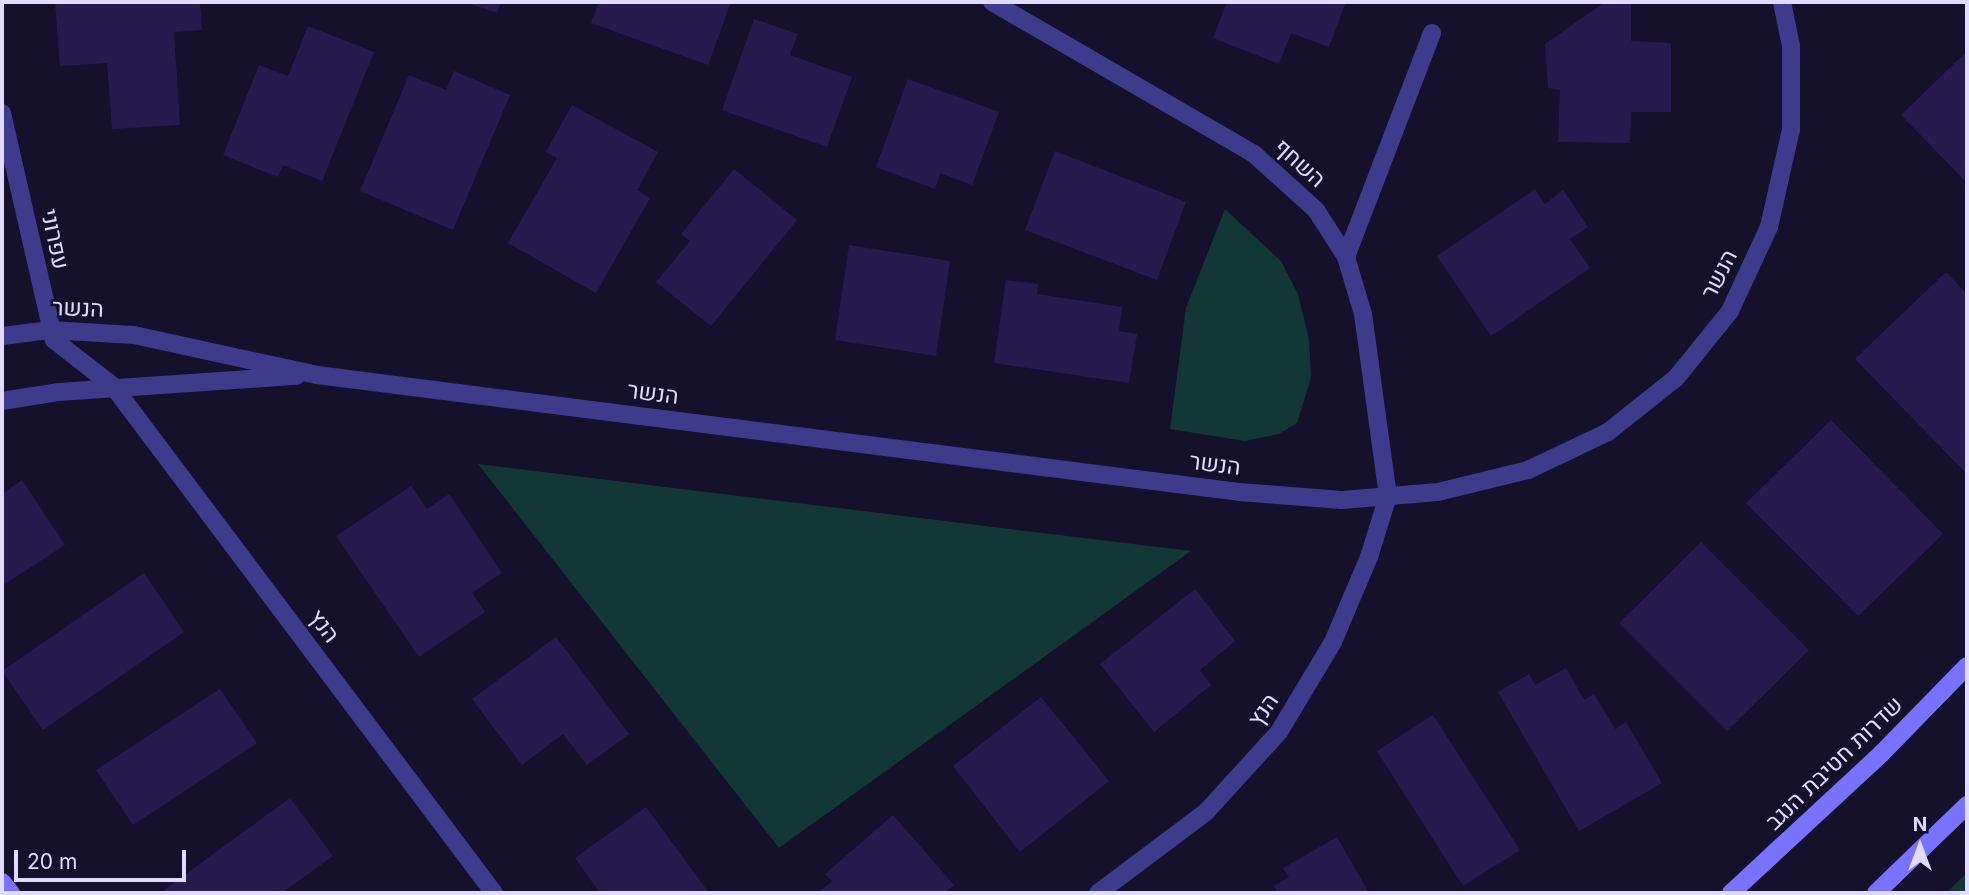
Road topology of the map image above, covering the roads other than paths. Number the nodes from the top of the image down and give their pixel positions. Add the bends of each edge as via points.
1 (992, 2) edge
2 (1782, 2) edge
3 (1432, 33) dead end
4 (2, 113) edge
5 (1346, 257) junction
6 (50, 330) junction
7 (2, 337) edge
8 (317, 375) junction
9 (114, 389) junction
10 (2, 401) edge
11 (1388, 496) junction
12 (1967, 666) edge
13 (1967, 805) edge
14 (2, 882) edge
15 (1737, 891) edge
16 (10, 893) edge
17 (494, 893) edge
18 (1098, 893) edge
19 (1876, 893) edge

1 - 5 street, השחף via 1254,154 1298,189 1333,232
2 - 11 street, הנשר via 1791,46 1791,130 1769,227 1730,311 1676,378 1608,432 1528,470 1438,492
3 - 5 street
4 - 6 street, עפרוני
5 - 11 street, השחף via 1363,314
6 - 7 street, הנשר
6 - 8 street, הנשר via 134,335
6 - 9 street, עפרוני via 61,348
8 - 9 street, הנשר
8 - 11 street, הנשר via 1239,492 1342,500
9 - 10 street, הנשר
9 - 17 street, הנץ
11 - 18 street, הנץ via 1343,619 1279,732 1206,812
12 - 15 main road, שדרות חטיבת הנגב
13 - 19 main road
14 - 16 main road

